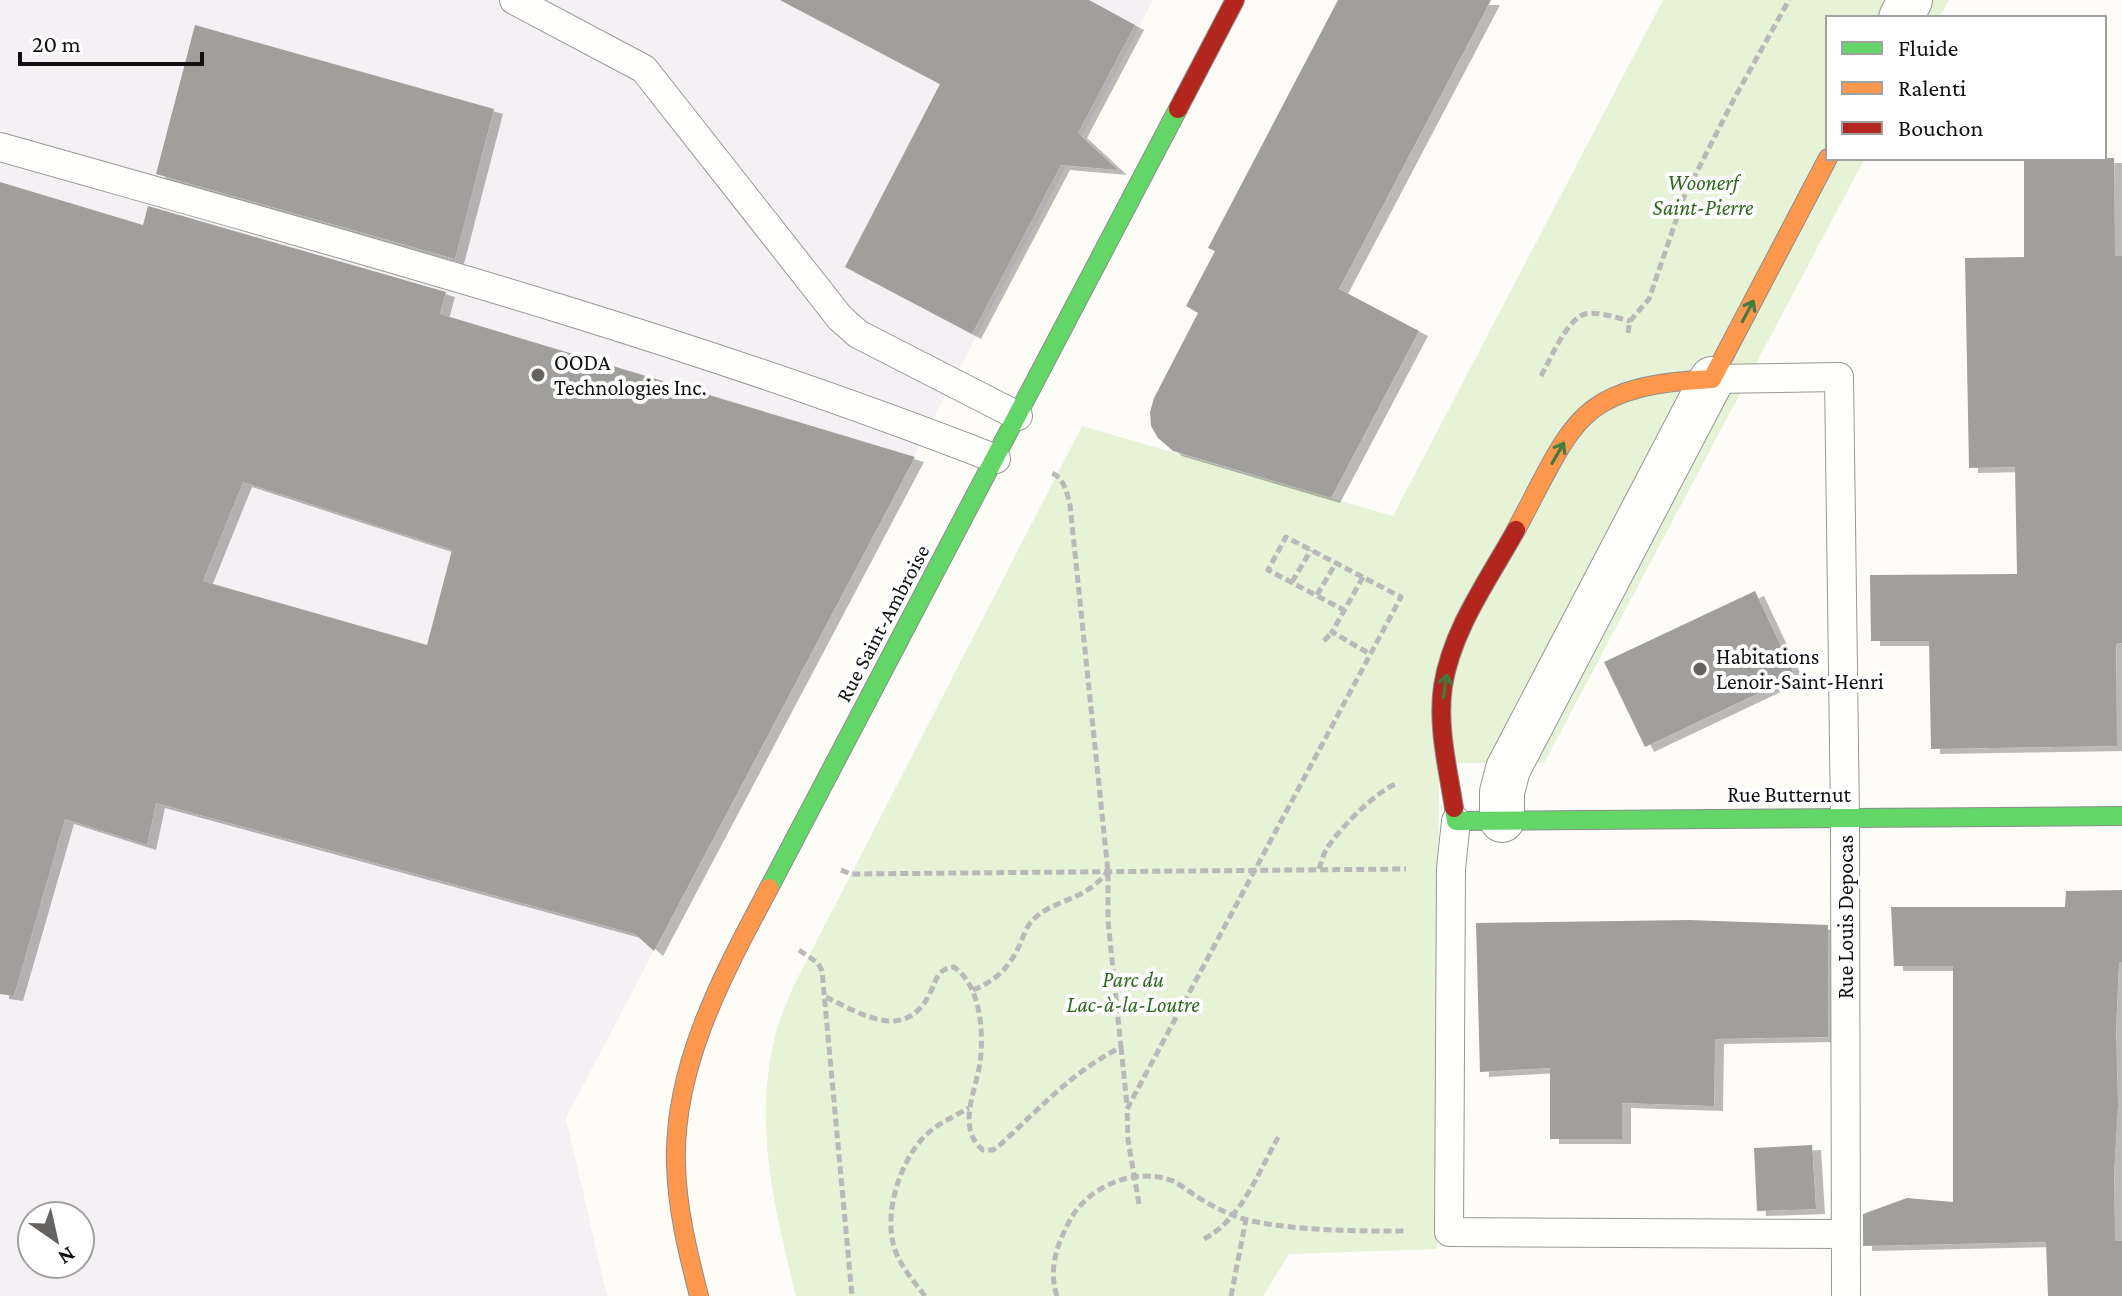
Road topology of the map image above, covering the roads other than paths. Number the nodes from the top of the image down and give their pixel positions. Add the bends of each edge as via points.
1 (514, 0) edge
2 (1235, 0) edge
3 (0, 147) edge
4 (1827, 160) edge
5 (1712, 379) junction
6 (1018, 416) junction
7 (996, 459) junction
8 (2122, 816) edge
9 (1845, 818) junction
10 (1502, 820) junction
11 (1456, 821) junction
12 (1845, 1234) junction
13 (699, 1296) edge
14 (1846, 1296) edge

1 - 6 lane via 644,69 858,334
2 - 6 street, Rue Saint-Ambroise
3 - 7 lane via 436,269 824,395
5 -> 4 street
5 - 9 lane, Rue Louis Depocas via 1839,377
5 - 10 street via 1508,769
11 -> 5 street via 1444,685 1454,649 1550,466 1579,419 1604,400 1675,381
6 - 7 street, Rue Saint-Ambroise
7 - 13 street, Rue Saint-Ambroise via 750,924 694,1049 678,1121 676,1158
8 - 9 street, Rue Butternut
9 - 10 street, Rue Butternut
9 - 12 lane, Rue Louis Depocas
10 - 11 street, Rue Butternut
11 - 12 lane via 1451,869 1449,1232
12 - 14 lane, Rue Louis Depocas

